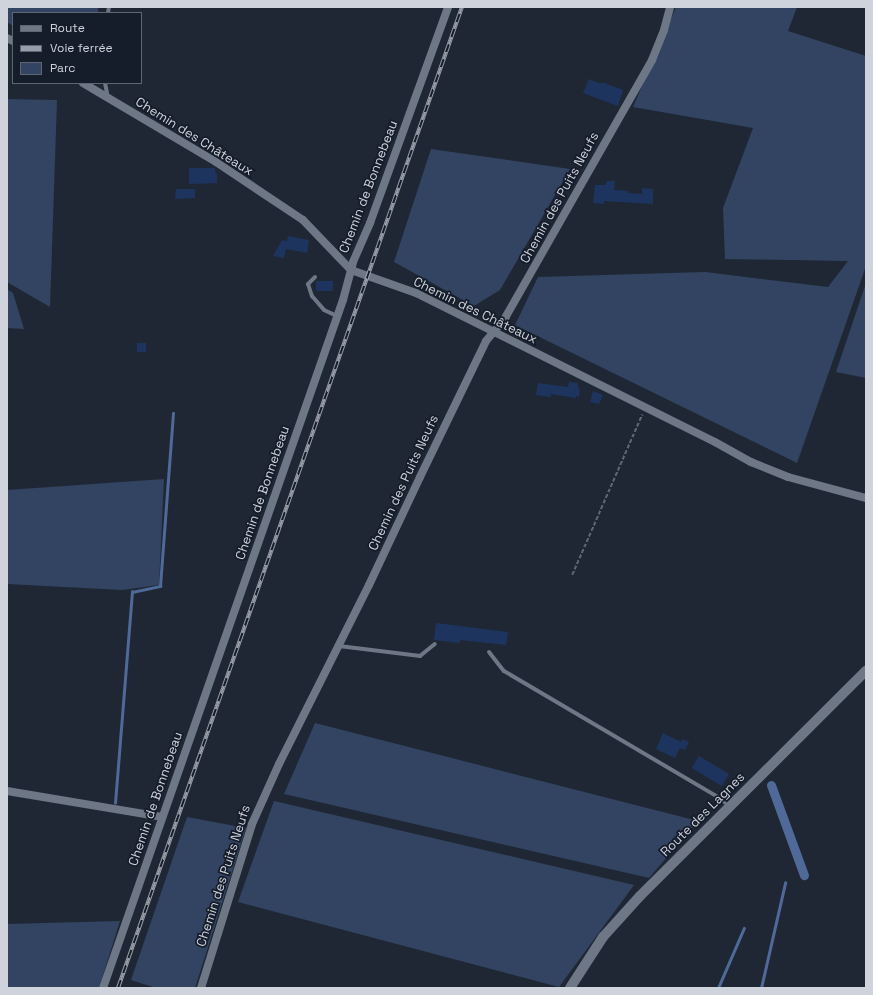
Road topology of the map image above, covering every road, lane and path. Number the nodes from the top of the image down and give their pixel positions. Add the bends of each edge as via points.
1 (448, 7) edge
2 (670, 7) edge
3 (85, 84) edge
4 (105, 84) edge
5 (108, 98) junction
6 (351, 270) junction
7 (315, 277) dead end
8 (337, 316) junction
9 (494, 332) junction
10 (645, 408) junction
11 (866, 498) edge
12 (572, 575) dead end
13 (435, 644) dead end
14 (339, 646) junction
15 (489, 652) dead end
16 (866, 671) edge
17 (7, 791) edge
18 (730, 806) junction
19 (162, 817) junction
20 (103, 988) edge
21 (201, 988) edge
22 (570, 988) edge

1 - 6 street, Chemin de Bonnebeau
2 - 9 street, Chemin des Puits Neufs via 652,60 527,281
3 - 5 street, Chemin des Châteaux
4 - 5 lane
5 - 6 street, Chemin des Châteaux via 216,162 304,220
6 - 8 street, Chemin de Bonnebeau
6 - 9 street, Chemin des Châteaux via 416,293
7 - 8 lane via 308,284 312,296 324,310
8 - 19 street, Chemin de Bonnebeau
9 - 10 street, Chemin des Châteaux
9 - 14 street, Chemin des Puits Neufs via 486,341
10 - 11 street, Chemin des Châteaux via 757,465 788,477
10 - 12 path
13 - 14 lane via 420,656
14 - 21 street, Chemin des Puits Neufs via 279,764 252,824
15 - 18 lane via 504,671
16 - 18 street, Route des Lagnes
17 - 19 street
18 - 22 street, Route des Lagnes via 603,937
19 - 20 street, Chemin de Bonnebeau

